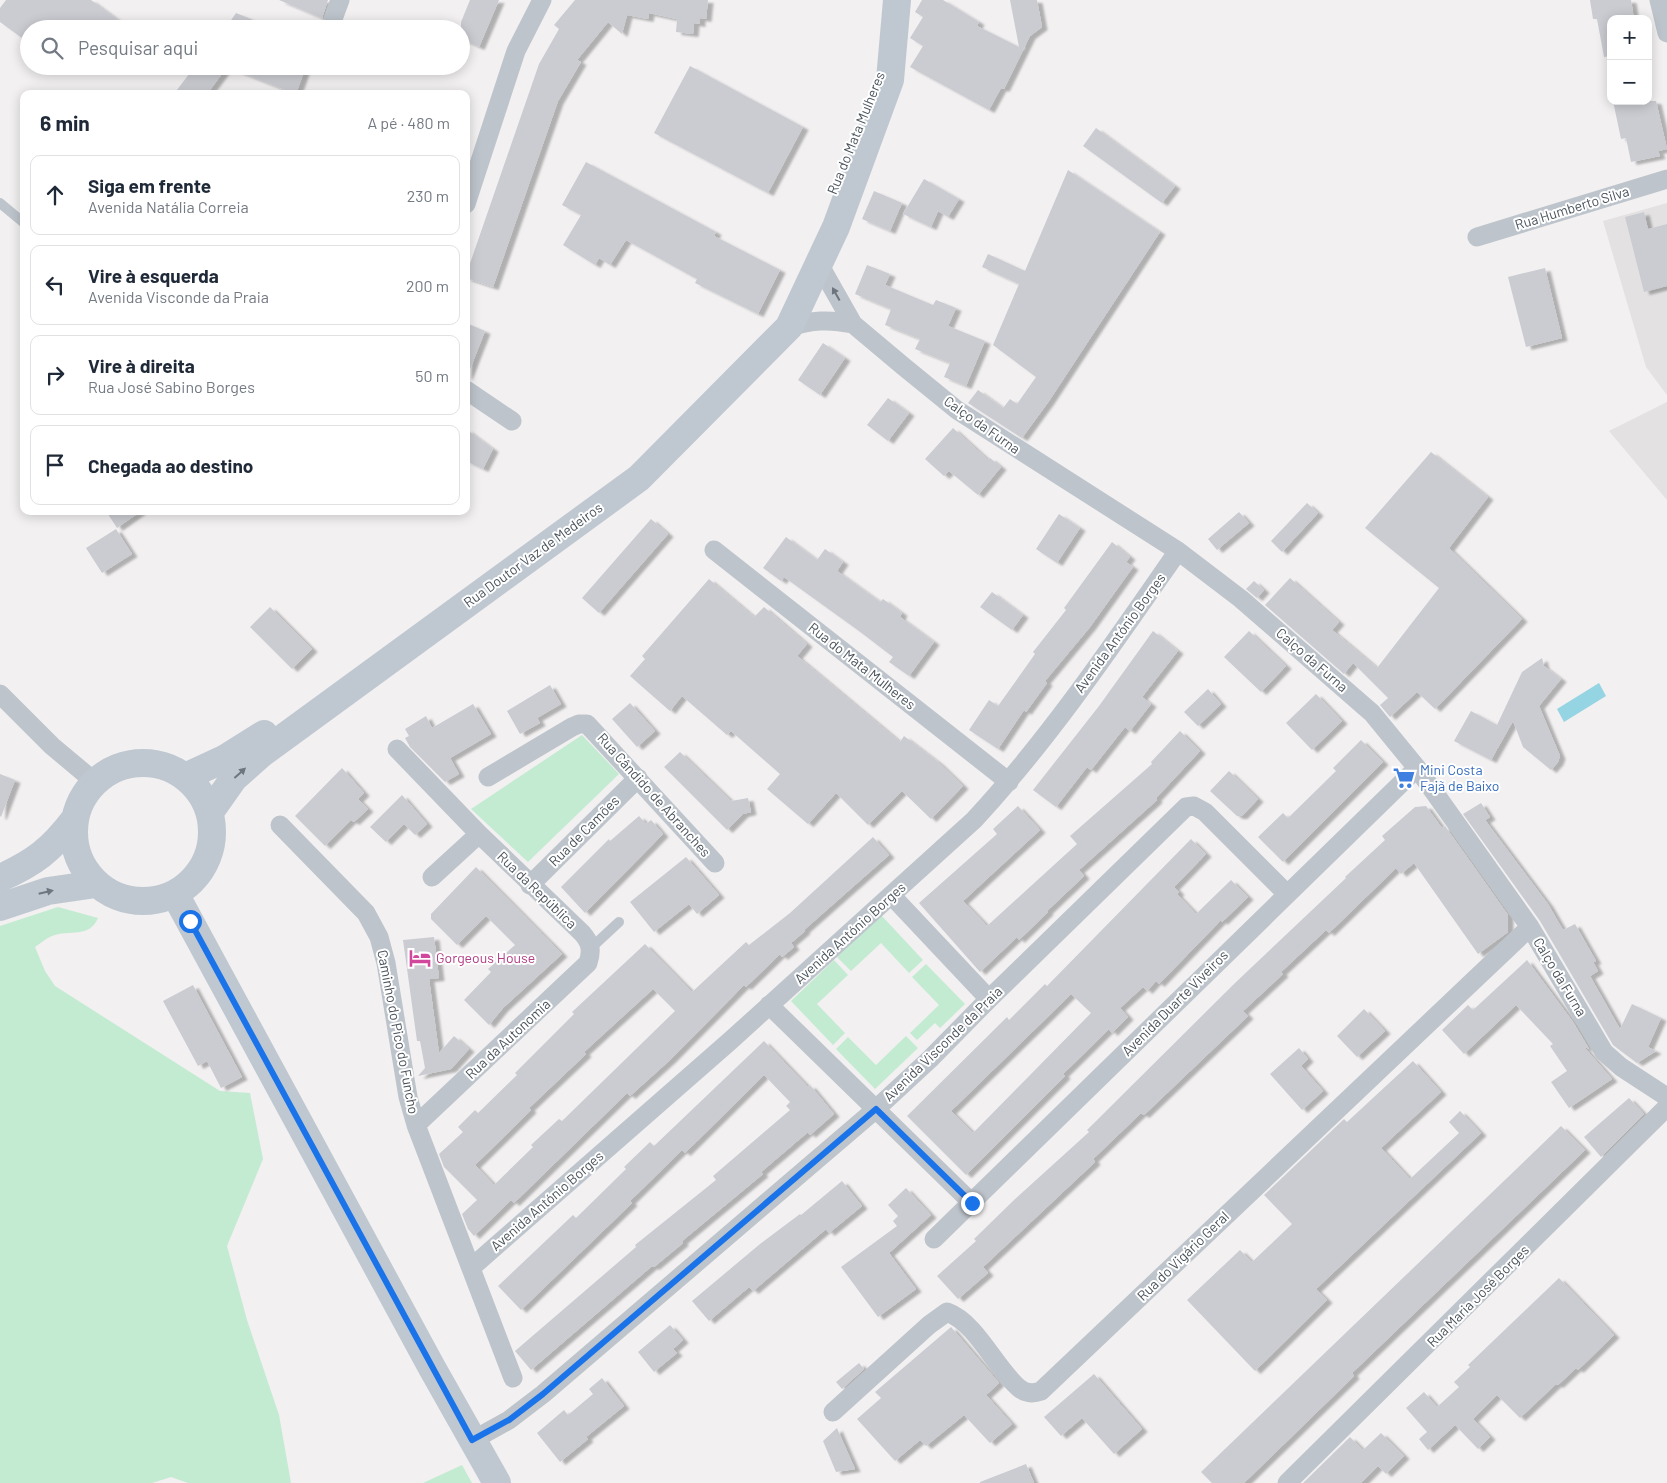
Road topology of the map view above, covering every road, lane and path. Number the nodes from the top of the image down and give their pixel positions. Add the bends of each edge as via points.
1 (340, 0) edge
2 (542, 0) edge
3 (897, 0) edge
4 (1659, 0) edge
5 (333, 20) dead end
6 (1667, 33) edge
7 (1667, 179) edge
8 (470, 192) edge
9 (0, 203) edge
10 (20, 220) edge
11 (1477, 237) dead end
12 (813, 259) junction
13 (853, 324) junction
14 (789, 327) junction
15 (470, 393) edge
16 (512, 421) dead end
17 (714, 550) dead end
18 (1178, 551) junction
19 (0, 694) edge
20 (397, 749) dead end
21 (1417, 768) junction
22 (185, 777) junction
23 (488, 777) dead end
24 (638, 778) junction
25 (95, 782) junction
26 (1009, 782) junction
27 (210, 812) junction
28 (74, 820) junction
29 (280, 825) dead end
30 (479, 834) junction
31 (715, 863) dead end
32 (432, 877) dead end
33 (0, 878) edge
34 (96, 884) junction
35 (530, 884) junction
36 (1286, 893) junction
37 (175, 894) junction
38 (892, 896) junction
39 (0, 907) edge
40 (619, 922) dead end
41 (1530, 927) junction
42 (591, 948) junction
43 (989, 999) junction
44 (769, 1005) junction
45 (1667, 1097) edge
46 (1667, 1107) edge
47 (876, 1109) junction
48 (416, 1125) junction
49 (972, 1203) junction
50 (934, 1239) dead end
51 (472, 1267) junction
52 (514, 1378) dead end
53 (833, 1412) dead end
54 (472, 1440) junction
55 (497, 1483) edge
56 (1287, 1483) edge

1 - 5 street
2 - 8 street via 516,51
3 - 12 street, Rua do Mata Mulheres via 890,80 836,227
4 - 6 street
7 - 11 street, Rua Humberto Silva
9 - 10 lane
13 -> 12 street, Calço da Furna
12 - 14 street, Rua Doutor Vaz de Medeiros
12 - 22 street, Rua Doutor Vaz de Medeiros via 765,335 630,471 255,741
13 - 14 street via 824,320
13 - 18 street, Calço da Furna via 957,410
27 -> 14 street, Rua Doutor Vaz de Medeiros via 234,778 261,754 639,478
15 - 16 street
17 - 26 street, Rua do Mata Mulheres
18 - 21 street, Calço da Furna via 1241,599 1365,707
18 - 26 street, Avenida António Borges
19 - 25 street via 52,746
20 - 30 street, Rua da República
21 - 36 street, Avenida Duarte Viveiros
21 - 41 street, Calço da Furna
22 - 25 street via 168,767 149,763 129,764
22 - 27 street via 200,792
23 - 24 street, Rua Cândido de Abranches via 579,724 587,724
24 - 31 street, Rua Cândido de Abranches
24 - 35 street, Rua de Camões
25 - 28 street via 82,800
26 - 38 street, Avenida António Borges via 974,820
27 - 37 street via 212,844 207,859 199,873
28 - 33 street via 35,862
28 - 34 street via 74,844 82,866
29 - 48 street, Caminho do Pico do Funcho via 366,913 379,937
30 - 32 street
30 - 35 street, Rua da República
34 - 37 street via 125,900 159,900
39 -> 34 street via 48,891
35 - 42 street, Rua da República via 588,939
36 - 43 street, Avenida Visconde da Praia via 1204,812 1194,806 1186,808
36 - 49 street, Avenida Duarte Viveiros
37 - 54 street
38 - 43 street
38 - 44 street, Avenida António Borges
40 - 42 lane
41 - 45 street, Calço da Furna via 1604,1052
41 - 53 street, Rua do Vigário Geral via 1041,1391 1034,1393 1019,1389 963,1321 947,1312
42 - 48 street, Rua da Autonomia via 588,963
43 - 47 street, Avenida Visconde da Praia
44 - 47 street
44 - 51 street, Avenida António Borges
46 - 56 street, Rua Maria José Borges
47 - 49 street
47 - 54 street, Avenida Visconde da Praia via 543,1394 509,1420
48 - 51 street, Caminho do Pico do Funcho
49 - 50 street, Avenida Duarte Viveiros
51 - 52 street, Caminho do Pico do Funcho
54 - 55 street

